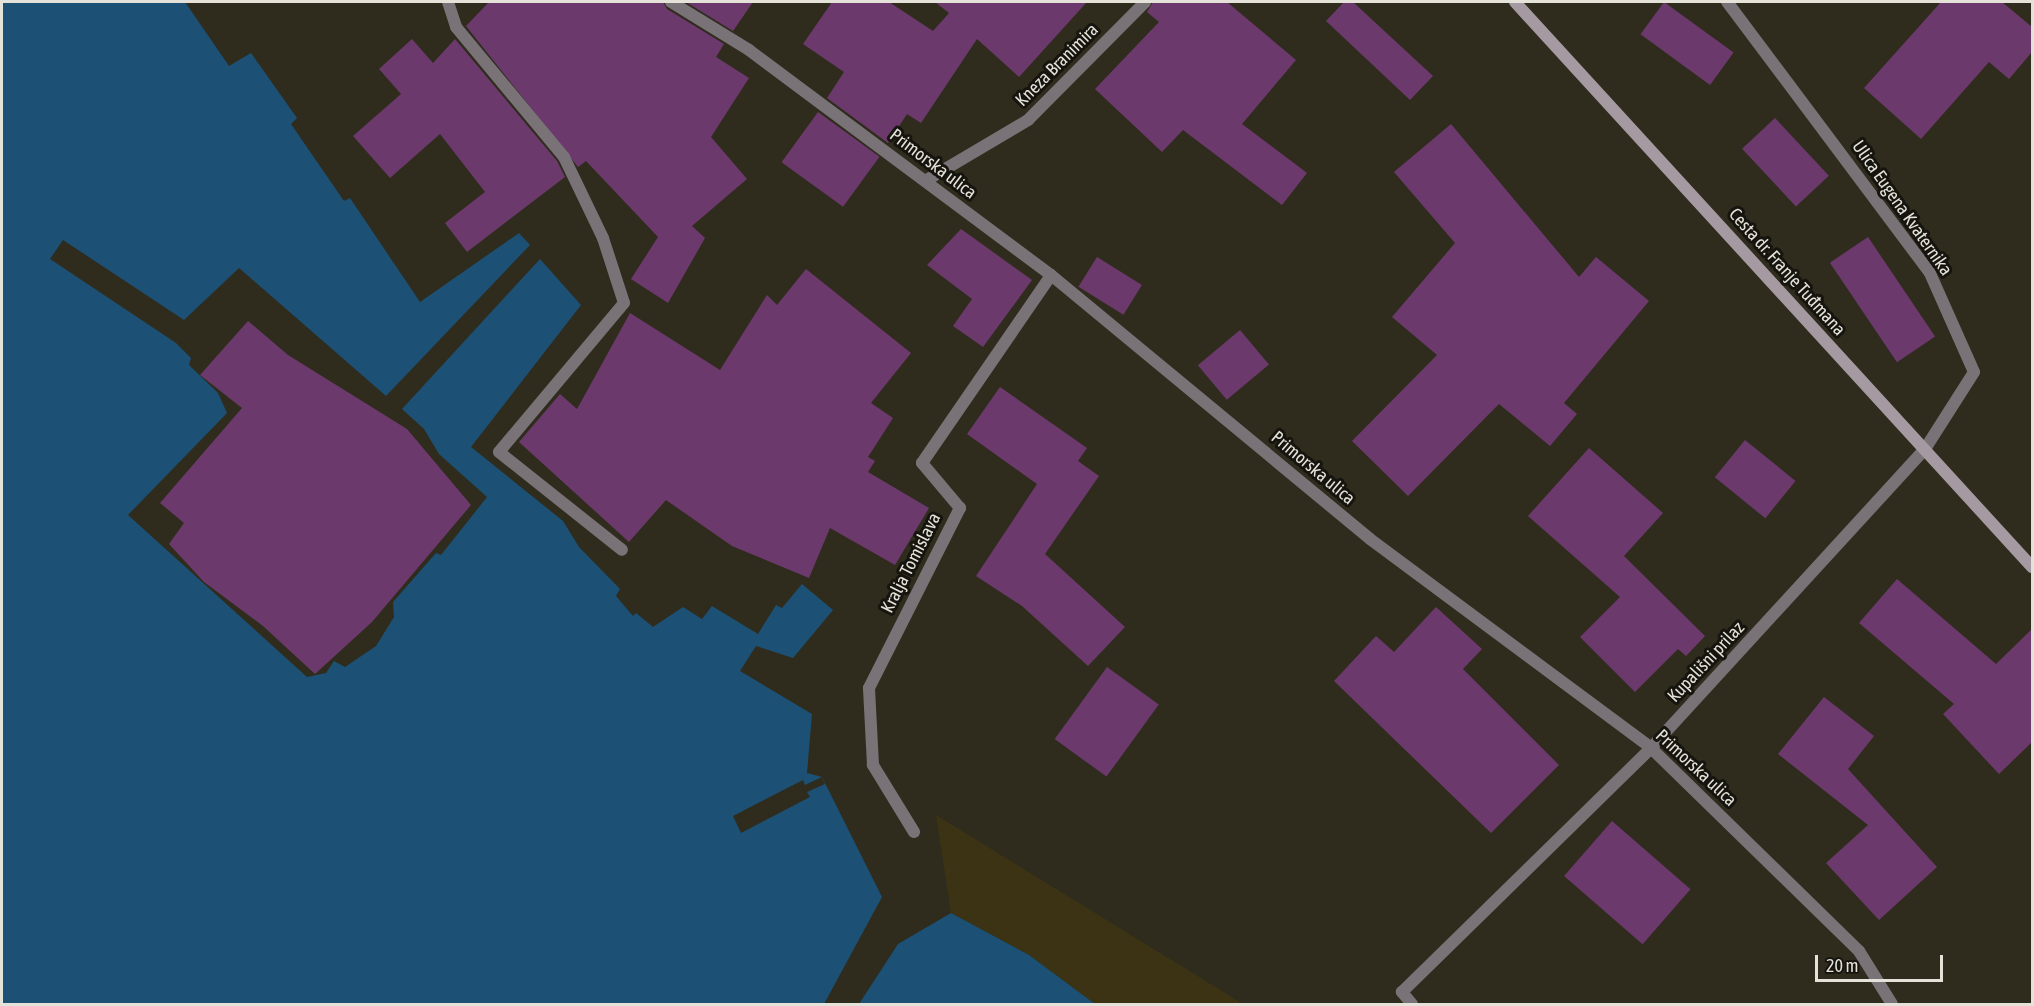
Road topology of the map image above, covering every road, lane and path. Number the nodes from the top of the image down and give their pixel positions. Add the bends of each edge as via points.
1 (448, 2) edge
2 (671, 2) edge
3 (1145, 2) edge
4 (1515, 2) edge
5 (1727, 2) edge
6 (925, 181) junction
7 (1051, 275) junction
8 (1925, 449) junction
9 (622, 550) dead end
10 (2032, 567) edge
11 (1651, 748) junction
12 (914, 832) dead end
13 (1412, 1005) edge
14 (1892, 1005) edge

1 - 9 street via 456,27 564,157 603,238 624,303 499,452
2 - 6 street, Primorska ulica via 749,50
3 - 6 street, Kneza Branimira via 1028,120
4 - 8 main road, Cesta dr. Franje Tuđmana
5 - 8 street, Ulica Eugena Kvaternika via 1930,273 1974,372
6 - 7 street, Primorska ulica
7 - 11 street, Primorska ulica via 1370,539
7 - 12 street, Kralja Tomislava via 922,463 960,508 868,688 873,765
8 - 10 main road, Cesta dr. Franje Tuđmana
8 - 11 street, Kupališni prilaz
11 - 13 street, Kupališni prilaz via 1402,992
11 - 14 street, Primorska ulica via 1859,951

